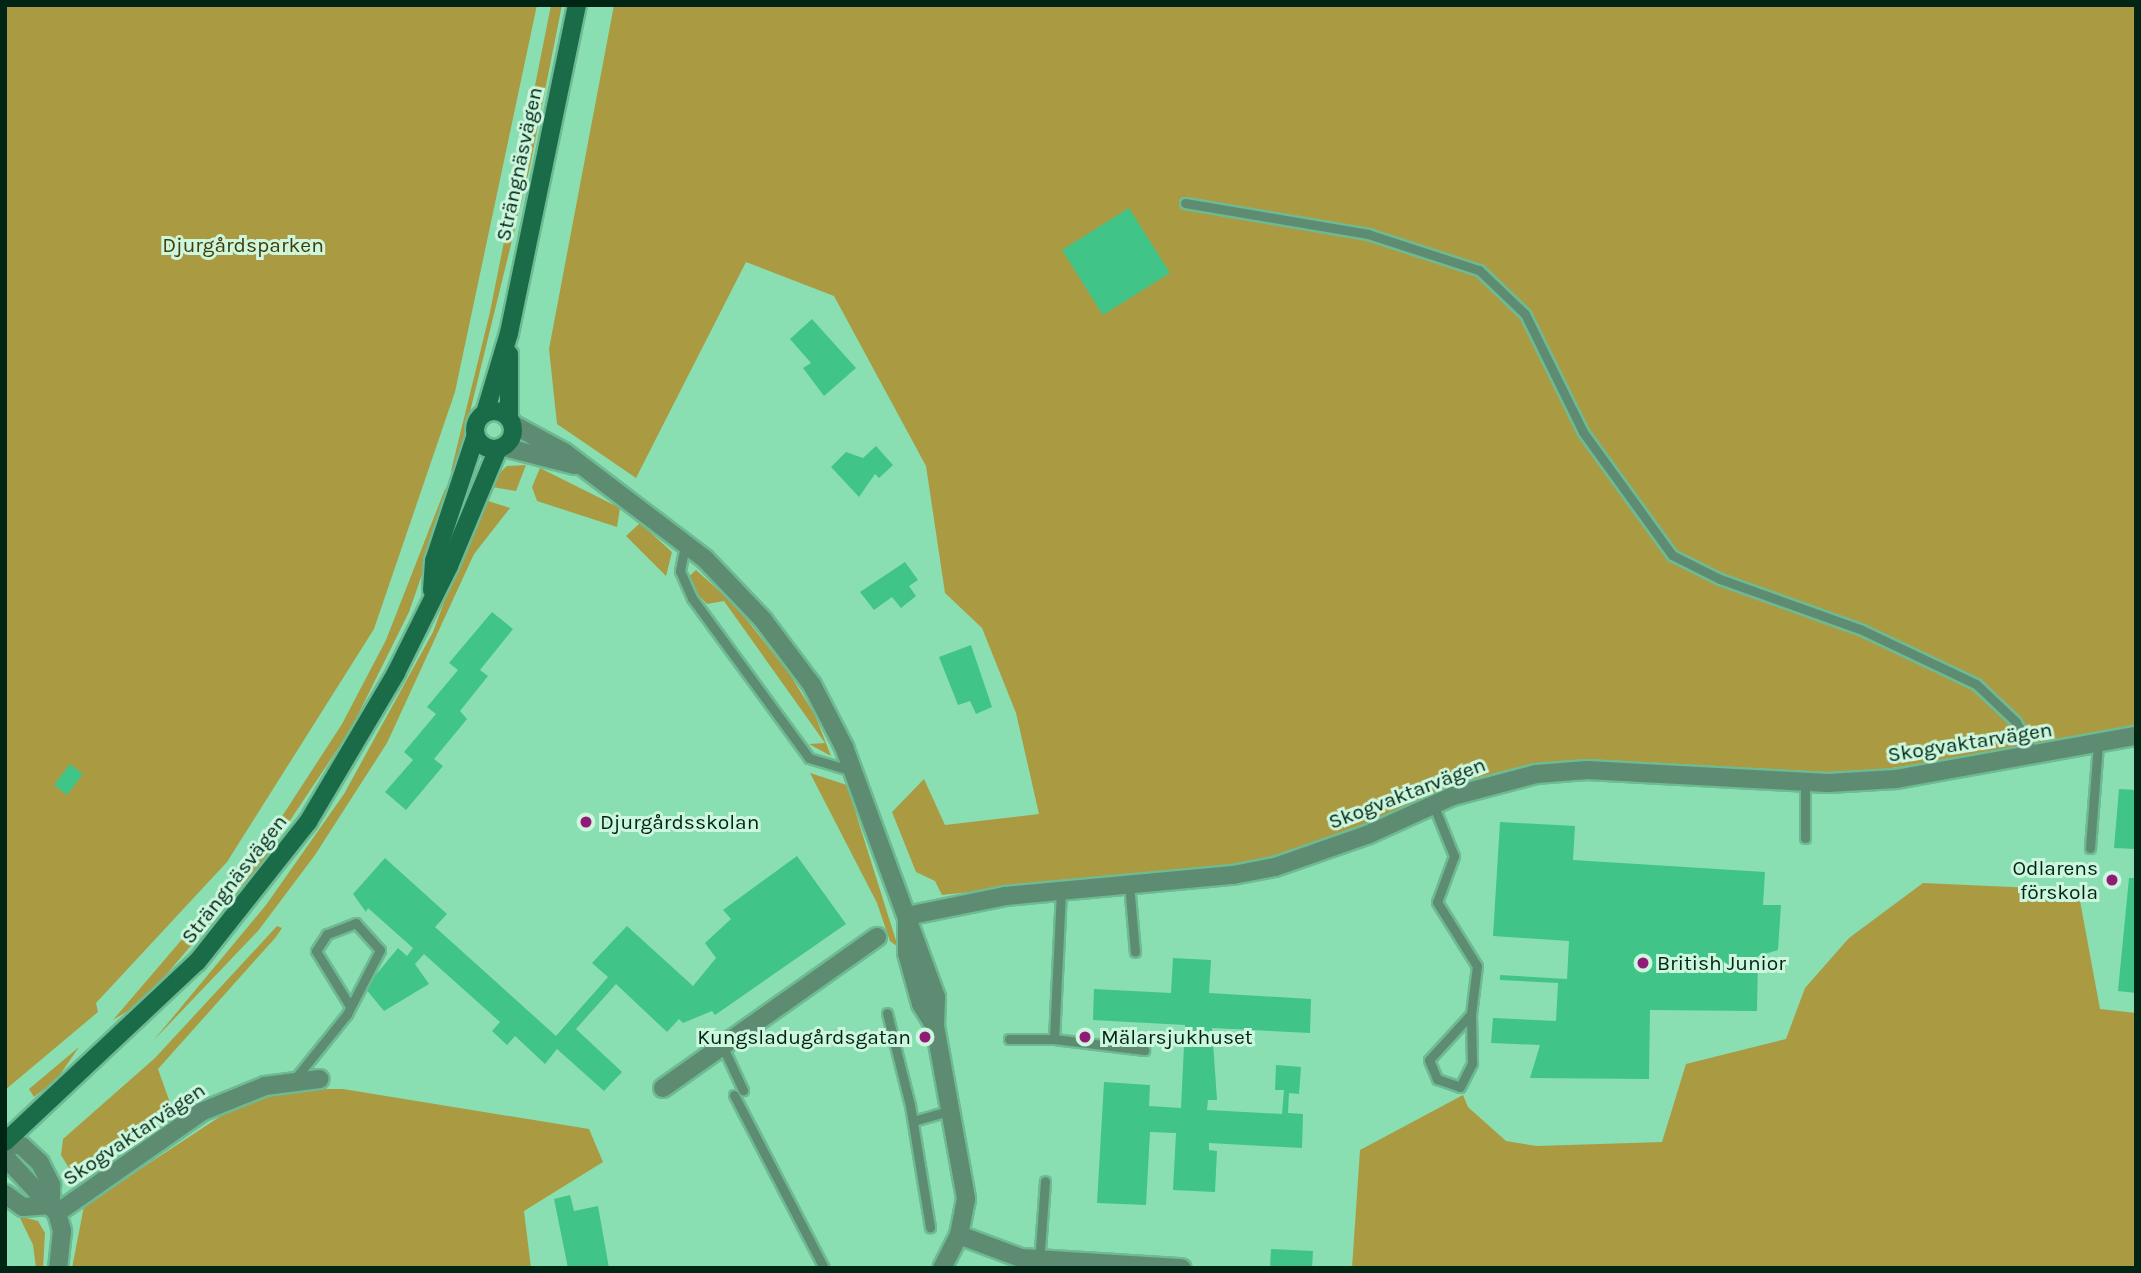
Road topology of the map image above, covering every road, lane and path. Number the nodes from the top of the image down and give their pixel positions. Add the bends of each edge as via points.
1 (577, 5) edge
2 (1185, 203) dead end
3 (509, 333) junction
4 (485, 413) junction
5 (511, 421) junction
6 (475, 438) junction
7 (501, 448) junction
8 (575, 465) junction
9 (686, 543) junction
10 (432, 594) junction
11 (2136, 736) edge
12 (2098, 743) junction
13 (2035, 755) junction
14 (854, 771) junction
15 (1805, 782) junction
16 (1433, 804) junction
17 (1805, 838) dead end
18 (2090, 848) dead end
19 (1129, 884) junction
20 (1061, 891) junction
21 (907, 916) junction
22 (877, 937) dead end
23 (1135, 952) dead end
24 (350, 1006) junction
25 (887, 1013) dead end
26 (1471, 1014) junction
27 (1009, 1039) dead end
28 (1054, 1039) junction
29 (722, 1045) junction
30 (1144, 1050) dead end
31 (320, 1079) dead end
32 (294, 1080) junction
33 (663, 1087) dead end
34 (952, 1110) junction
35 (913, 1121) junction
36 (5, 1143) edge
37 (1045, 1181) dead end
38 (5, 1194) edge
39 (54, 1209) junction
40 (930, 1227) dead end
41 (959, 1235) junction
42 (1039, 1263) edge
43 (58, 1268) edge
44 (824, 1268) edge
45 (942, 1268) edge
46 (1182, 1268) edge

1 - 3 main road, Strängnäsvägen
2 - 13 lane via 1368,234 1479,270 1525,314 1583,432 1672,555 1699,570 1860,629 1976,684 2016,722
3 - 4 main road, Strängnäsvägen
3 - 5 main road, Strängnäsvägen
4 - 5 main road via 498,411
4 - 6 main road via 475,423
5 - 7 main road
5 - 8 street via 564,452
6 - 7 main road via 485,448
6 - 10 main road, Strängnäsvägen via 435,561
7 - 8 street
7 - 10 main road, Strängnäsvägen via 450,566
8 - 9 street
9 - 14 street via 763,620 812,685
9 - 14 lane via 680,571 692,598 809,758
10 - 36 main road, Strängnäsvägen via 354,750 259,888 134,1028
11 - 12 street, Skogvaktarvägen
12 - 13 street, Skogvaktarvägen
12 - 18 lane
13 - 15 street, Skogvaktarvägen via 1896,779
14 - 21 street
15 - 16 street, Skogvaktarvägen via 1587,771 1496,782
15 - 17 lane
16 - 19 street, Skogvaktarvägen via 1275,867
16 - 26 lane via 1454,856 1437,902 1477,967
19 - 20 street, Skogvaktarvägen
19 - 23 lane
20 - 21 street, Skogvaktarvägen
20 - 28 lane
21 - 34 street via 936,997 935,1026
22 - 29 street
24 - 24 lane via 380,950 370,933 345,923 327,934 316,951
24 - 32 lane
25 - 35 lane
26 - 26 lane via 1429,1060 1437,1079 1460,1087 1472,1063
27 - 28 lane
28 - 30 lane
29 - 33 street
29 - 44 lane via 739,1092
31 - 32 street, Skogvaktarvägen
32 - 39 street, Skogvaktarvägen via 237,1094 201,1112
34 - 35 lane
34 - 41 street via 966,1199
35 - 40 lane
36 - 39 street via 22,1146 40,1163 51,1185
37 - 42 lane
38 - 39 street via 23,1208
39 - 43 street via 62,1231
41 - 42 street
41 - 45 street
42 - 46 street

